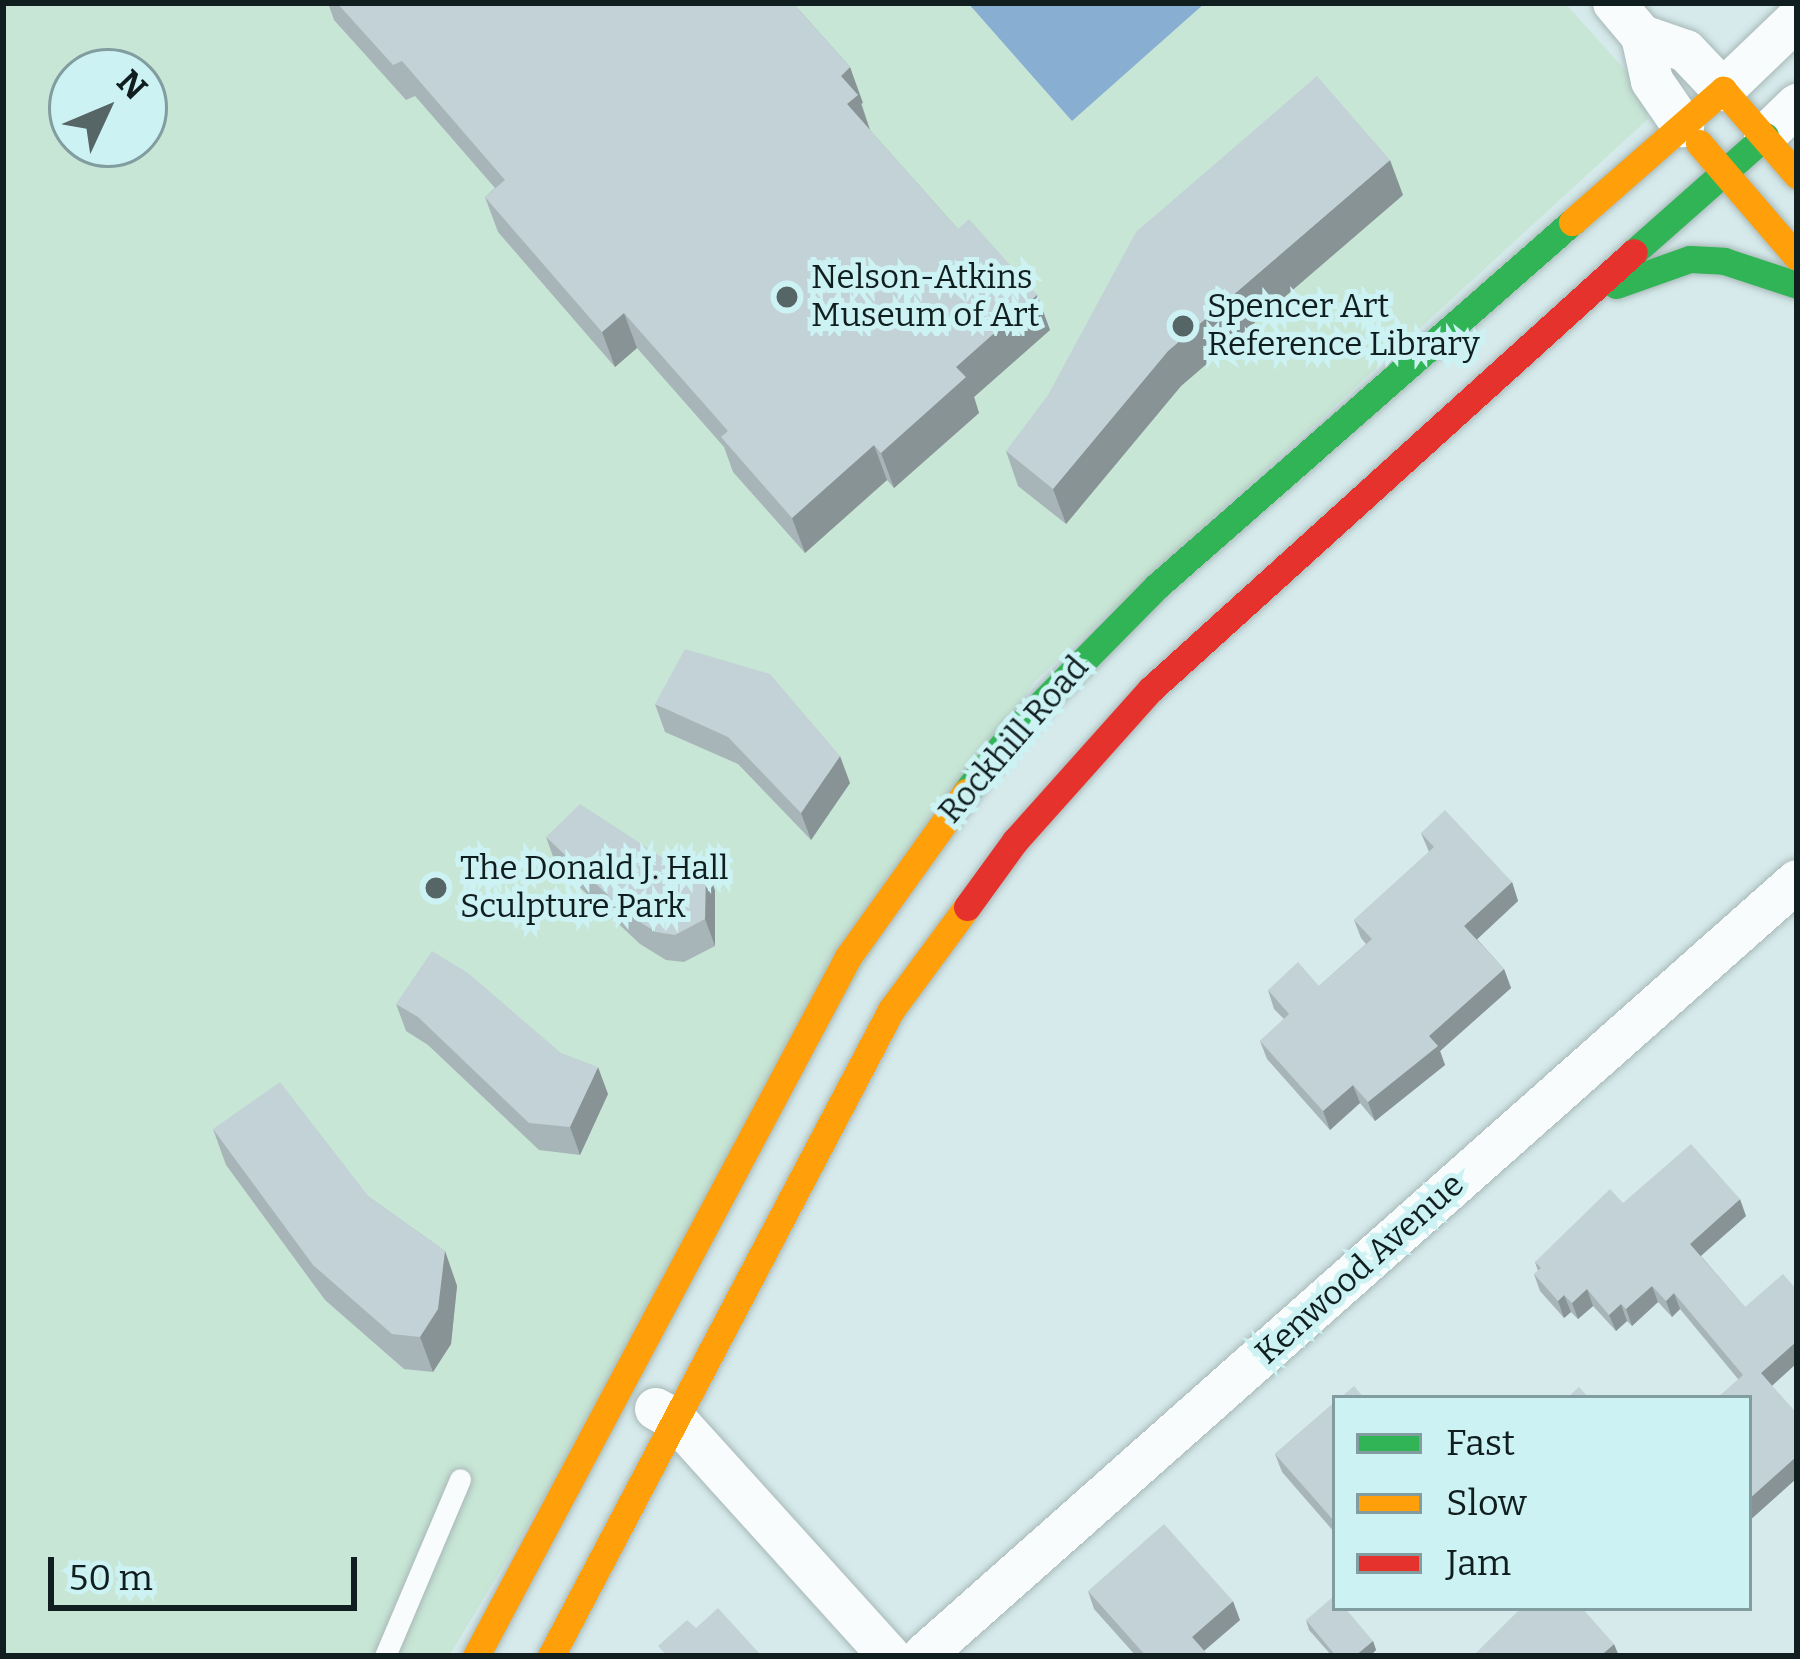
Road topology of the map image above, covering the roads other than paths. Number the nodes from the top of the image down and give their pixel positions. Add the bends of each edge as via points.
1 (1614, 3) edge
2 (1797, 20) edge
3 (1642, 36) junction
4 (1723, 90) junction
5 (1797, 105) edge
6 (1683, 126) junction
7 (1765, 136) junction
8 (1726, 172) junction
9 (1797, 175) edge
10 (1797, 257) edge
11 (1797, 285) edge
12 (1579, 305) junction
13 (1797, 881) edge
14 (617, 1388) junction
15 (676, 1420) junction
16 (460, 1479) dead end
17 (385, 1656) edge
18 (476, 1656) edge
19 (551, 1656) edge
20 (889, 1656) edge
21 (922, 1656) edge

1 - 3 street
2 - 4 street, Rockhill Road
3 - 4 street via 1686,51
3 - 6 street via 1652,81
4 - 6 main road, Rockhill Road
4 - 7 main road
5 - 7 street, Rockhill Road
6 - 8 main road
6 - 14 main road, Rockhill Road via 1157,586 1012,733 848,957
7 - 8 main road, Rockhill Road
7 - 9 main road
8 - 10 main road
8 - 12 main road, Rockhill Road
11 - 12 main road via 1724,261 1690,259 1638,274
12 - 15 main road, Rockhill Road via 1151,689 1015,841 890,1010
13 - 21 street, Kenwood Avenue
14 - 15 street
14 - 18 main road, Rockhill Road
15 - 19 main road, Rockhill Road
15 - 20 street
16 - 17 lane

